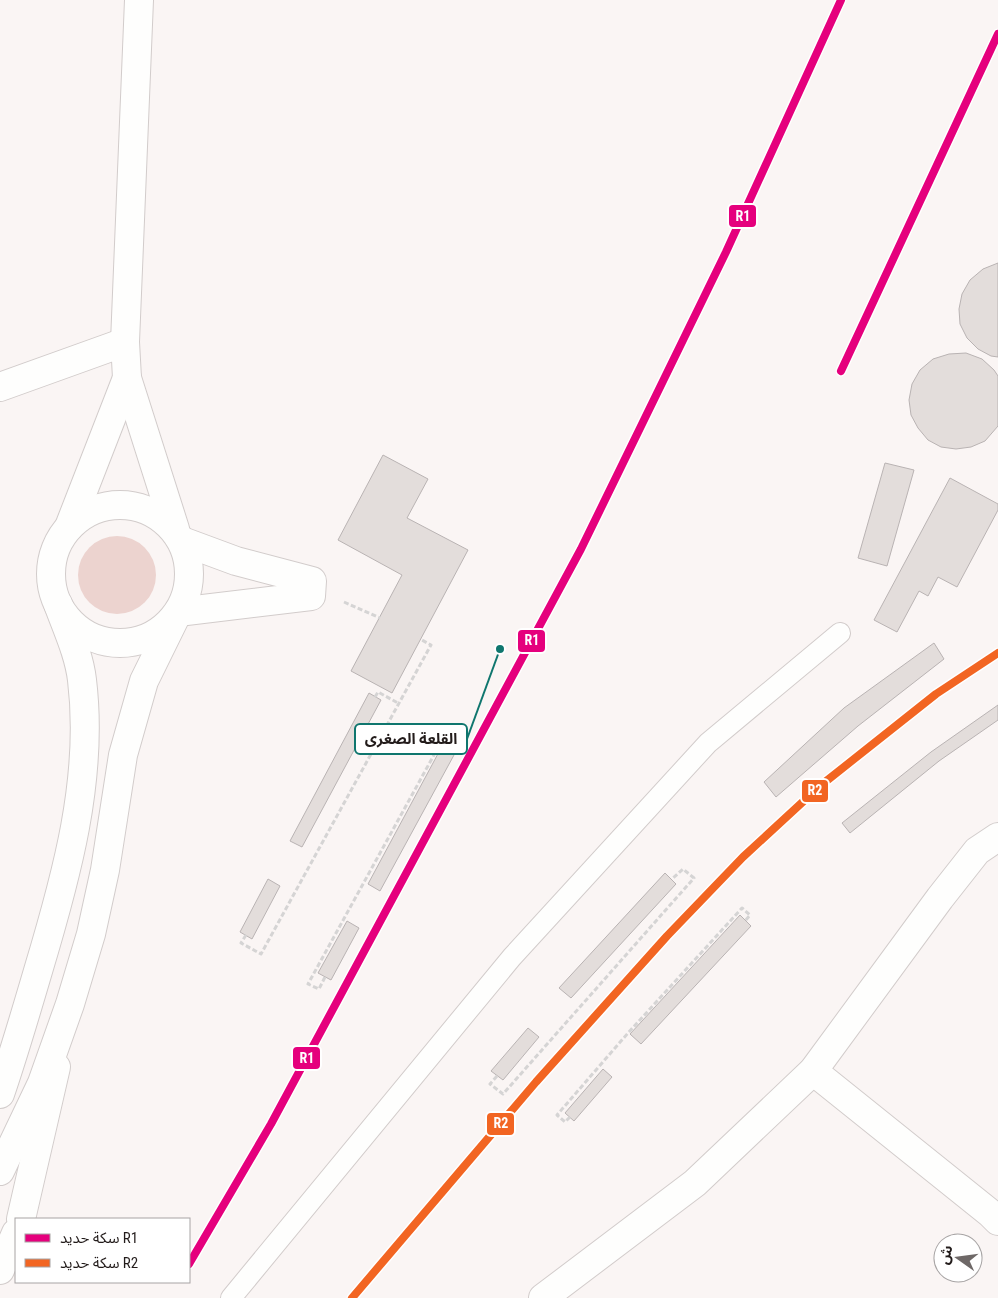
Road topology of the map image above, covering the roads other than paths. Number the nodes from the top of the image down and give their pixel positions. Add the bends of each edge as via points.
1 (139, 0) edge
2 (126, 342) junction
3 (127, 378) junction
4 (0, 387) edge
5 (68, 527) junction
6 (178, 535) junction
7 (58, 604) junction
8 (176, 615) junction
9 (840, 633) dead end
10 (998, 837) edge
11 (29, 1001) junction
12 (70, 1004) junction
13 (0, 1052) edge
14 (813, 1071) junction
15 (0, 1094) edge
16 (0, 1171) edge
17 (21, 1218) edge
18 (998, 1221) edge
19 (15, 1235) edge
20 (0, 1270) edge
21 (231, 1298) edge
22 (543, 1298) edge

1 - 2 main road
2 - 3 main road
2 - 4 main road
3 - 5 main road
3 - 6 main road
5 - 6 main road via 88,512 110,504 134,505 157,514
5 - 7 main road via 57,545 52,564 52,585
6 - 8 main road via 186,550 190,574 186,597
6 - 8 main road via 236,561 312,581 311,596
7 - 8 main road via 71,623 90,637 112,643 136,642 157,633
7 - 11 main road via 82,678 83,764 62,893
8 - 12 main road via 144,681 123,754 105,870 91,934
9 - 21 lane via 708,743 525,942
10 - 14 main road via 977,851
11 - 13 main road
11 - 15 main road
12 - 16 main road via 42,1083
12 - 17 main road
14 - 18 main road
14 - 22 main road via 695,1183
19 - 20 main road

